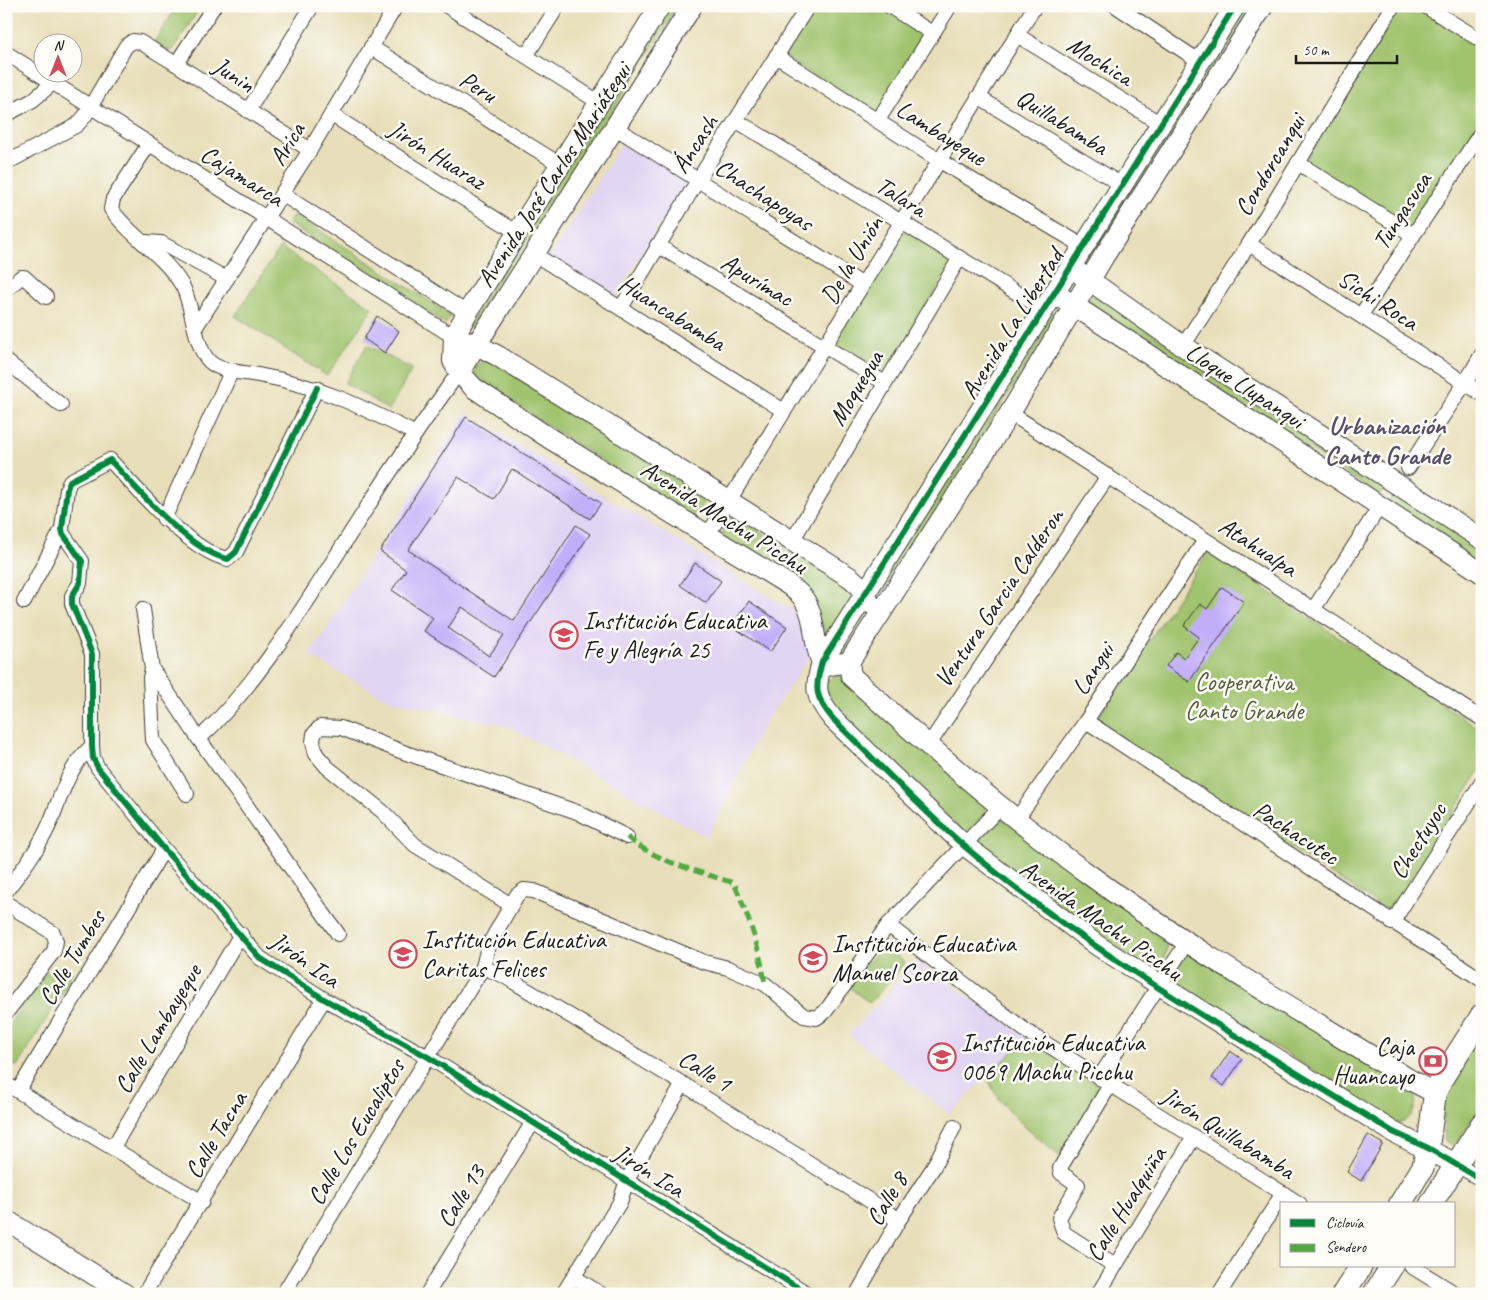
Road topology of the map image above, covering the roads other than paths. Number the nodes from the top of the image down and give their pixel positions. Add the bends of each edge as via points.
1 (214, 6) edge
2 (312, 6) edge
3 (447, 6) edge
4 (558, 6) edge
5 (660, 6) edge
6 (692, 6) edge
7 (808, 6) edge
8 (889, 6) edge
9 (950, 6) edge
10 (1035, 6) edge
11 (1235, 6) edge
12 (1263, 6) edge
13 (1392, 6) edge
14 (1424, 6) edge
15 (391, 8) edge
16 (1121, 8) edge
17 (932, 33) junction
18 (1017, 35) junction
19 (1482, 41) edge
20 (371, 47) junction
21 (6, 53) edge
22 (526, 56) junction
23 (776, 56) junction
24 (1199, 62) junction
25 (176, 64) junction
26 (32, 69) edge
27 (54, 82) joint
28 (978, 97) junction
29 (600, 103) junction
30 (91, 106) junction
31 (248, 111) junction
32 (6, 115) edge
33 (332, 115) junction
34 (878, 120) junction
35 (737, 121) junction
36 (1161, 124) junction
37 (616, 128) junction
38 (1482, 131) edge
39 (149, 144) junction
40 (310, 150) junction
41 (940, 161) junction
42 (6, 163) edge
43 (1298, 163) junction
44 (562, 165) junction
45 (698, 180) junction
46 (1122, 185) junction
47 (282, 194) junction
48 (542, 196) junction
49 (563, 209) junction
50 (266, 218) junction
51 (901, 223) junction
52 (518, 234) junction
53 (1413, 235) junction
54 (145, 242) junction
55 (1249, 244) junction
56 (657, 245) junction
57 (1083, 246) junction
58 (534, 254) junction
59 (959, 259) junction
60 (1070, 268) junction
61 (227, 279) junction
62 (1090, 281) junction
63 (863, 285) junction
64 (6, 290) edge
65 (1054, 292) junction
66 (46, 297) dead end
67 (1074, 305) junction
68 (621, 308) junction
69 (1043, 309) junction
70 (467, 312) junction
71 (1361, 315) junction
72 (196, 328) junction
73 (454, 338) junction
74 (477, 345) junction
75 (1184, 346) junction
76 (825, 347) junction
77 (1482, 354) edge
78 (6, 362) edge
79 (232, 370) junction
80 (459, 372) junction
81 (885, 383) junction
82 (1465, 383) junction
83 (317, 388) junction
84 (1482, 394) edge
85 (61, 405) dead end
86 (784, 411) junction
87 (1010, 413) junction
88 (414, 433) junction
89 (1108, 476) junction
90 (1402, 476) junction
91 (729, 501) junction
92 (1380, 506) junction
93 (164, 519) junction
94 (62, 529) junction
95 (707, 536) junction
96 (1482, 539) edge
97 (1205, 540) junction
98 (792, 541) junction
99 (1482, 574) edge
100 (865, 591) junction
101 (24, 602) dead end
102 (143, 609) dead end
103 (1313, 610) junction
104 (871, 625) junction
105 (822, 662) junction
106 (848, 662) junction
107 (152, 669) junction
108 (1482, 719) edge
109 (1086, 721) junction
110 (199, 739) junction
111 (92, 746) junction
112 (928, 746) junction
113 (1482, 782) edge
114 (187, 794) dead end
115 (1000, 807) junction
116 (1016, 820) junction
117 (627, 837) dead end
118 (964, 845) junction
119 (164, 849) junction
120 (6, 891) edge
121 (6, 903) edge
122 (511, 905) junction
123 (1392, 923) junction
124 (888, 925) junction
125 (241, 934) junction
126 (338, 934) dead end
127 (1186, 942) junction
128 (483, 967) junction
129 (1482, 980) edge
130 (1158, 986) junction
131 (324, 999) junction
132 (6, 1013) edge
133 (1482, 1015) edge
134 (428, 1057) junction
135 (1105, 1081) junction
136 (683, 1084) junction
137 (12, 1087) edge
138 (1435, 1093) junction
139 (533, 1122) junction
140 (1482, 1124) edge
141 (954, 1127) dead end
142 (1194, 1138) junction
143 (113, 1147) junction
144 (1428, 1148) junction
145 (1456, 1164) junction
146 (627, 1180) junction
147 (1482, 1180) edge
148 (1282, 1193) junction
149 (202, 1202) junction
150 (1297, 1202) edge
151 (1401, 1202) edge
152 (1432, 1202) edge
153 (6, 1220) edge
154 (897, 1223) junction
155 (1115, 1266) junction
156 (1359, 1268) edge
157 (1391, 1268) edge
158 (1414, 1268) edge
159 (574, 1278) junction
160 (125, 1294) edge
161 (144, 1294) edge
162 (283, 1294) edge
163 (427, 1294) edge
164 (563, 1294) edge
165 (601, 1294) edge
166 (808, 1294) edge
167 (857, 1294) edge
168 (1098, 1294) edge
169 (1219, 1294) edge
170 (1343, 1294) edge
171 (1374, 1294) edge
172 (1456, 1294) edge

1 - 25 street
2 - 31 street
3 - 22 street
4 - 22 street
5 - 29 street, Avenida José Carlos Mariátegui
6 - 37 street, Avenida José Carlos Mariátegui
7 - 23 street, Áncash
8 - 17 street
9 - 17 street
10 - 18 street, De la Unión
11 - 24 street, Avenida La Libertad
12 - 62 street, Avenida La Libertad
13 - 43 street, Condorcanqui
14 - 19 street
15 - 20 street, Arica
16 - 24 street
17 - 34 street
18 - 28 street, De la Unión
18 - 36 street, Mochica
20 - 33 street, Arica
20 - 44 street, Peru
21 - 26 street, Cajamarca
22 - 29 street
23 - 34 street, Lambayeque
23 - 35 street, Áncash
24 - 36 street, Avenida La Libertad
25 - 30 street, Junin via 140,42 132,41
25 - 31 street, Junin
27 - 30 street, Cajamarca
27 - 32 street via 33,100
28 - 41 street, De la Unión
28 - 46 street, Quillabamba
29 - 44 street, Avenida José Carlos Mariátegui
30 - 39 street, Cajamarca
30 - 42 street via 77,125
31 - 40 street, Junin
33 - 40 street, Arica
33 - 52 street, Jirón Huaraz
34 - 41 street, Lambayeque
35 - 45 street, Áncash
35 - 51 street, Talara
36 - 46 street, Avenida La Libertad
37 - 45 street, Chachapoyas
37 - 49 street, Avenida José Carlos Mariátegui
38 - 53 street, Tungasuca
39 - 50 street, Cajamarca
39 - 54 street via 112,199 111,209
40 - 47 street, Arica
41 - 51 street, De la Unión
41 - 57 street, Lambayeque
43 - 53 street
43 - 55 street, Condorcanqui
44 - 48 street, Avenida José Carlos Mariátegui
45 - 56 street, Áncash
45 - 63 street, Chachapoyas
46 - 57 street, Avenida La Libertad
47 - 50 street, Arica
47 - 70 street, Cajamarca
48 - 49 street
48 - 52 street, Avenida José Carlos Mariátegui
49 - 58 street, Avenida José Carlos Mariátegui
50 - 61 street, Arica
50 - 73 street, Cajamarca
51 - 59 street, Talara
51 - 63 street, De la Unión
52 - 70 street, Avenida José Carlos Mariátegui
53 - 71 street, Tungasuca
54 - 61 street via 161,243
54 - 72 street via 171,269 184,289
55 - 71 street, Sichi Roca
55 - 75 street, Condorcanqui
56 - 68 street, Áncash
56 - 76 street, Apurímac
57 - 60 street, Avenida La Libertad
58 - 68 street, Huancabamba
58 - 74 street, Avenida José Carlos Mariátegui
59 - 69 street, Talara
59 - 81 street, Moquegua
60 - 62 street, Lloque Llupanqui
60 - 65 street, Avenida La Libertad
61 - 72 street, Arica
62 - 67 street, Avenida La Libertad
62 - 75 street, Lloque Llupanqui
63 - 76 street, De la Unión
64 - 66 street via 24,277
65 - 67 street, Lloque Llupanqui
65 - 69 street, Avenida La Libertad
67 - 87 street, Avenida La Libertad
67 - 92 street, Lloque Llupanqui
68 - 86 street, Huancabamba
69 - 100 street, Avenida La Libertad via 988,401
70 - 73 street, Avenida José Carlos Mariátegui
71 - 82 street, Sichi Roca
72 - 79 street via 209,361
73 - 74 street, Avenida Machu Picchu
73 - 80 street via 453,361
74 - 80 street, Avenida José Carlos Mariátegui
74 - 91 street, Avenida Machu Picchu
75 - 90 street, Lloque Llupanqui
76 - 81 street, Apurímac
76 - 86 street, De la Unión
77 - 82 street
78 - 85 street
79 - 83 street
79 - 93 street
80 - 88 street
80 - 95 street, Avenida Machu Picchu via 474,388 549,438
81 - 98 street, Moquegua
82 - 84 street, Sichi Roca
82 - 90 street
83 - 88 street
83 - 93 street via 236,552 228,559 216,557
86 - 91 street, De la Unión
87 - 89 street, Atahualpa
87 - 104 street, Avenida La Libertad
88 - 110 street via 286,636 223,716
89 - 97 street, Atahualpa
89 - 112 street, Ventura Garcia Calderon
90 - 92 street
90 - 96 street, Lloque Llupanqui
91 - 95 street, De la Unión
91 - 98 street, Avenida Machu Picchu
92 - 99 street, Lloque Llupanqui
92 - 103 street
93 - 94 street via 110,460 70,481
94 - 101 street
94 - 111 street, Jirón Ica via 82,561 80,583 72,596 72,604 92,654
95 - 105 street, Avenida Machu Picchu via 789,585 803,598 810,612
97 - 103 street, Atahualpa
97 - 109 street, Langui
98 - 100 street, Avenida Machu Picchu via 851,578
100 - 104 street
100 - 105 street, Avenida La Libertad
102 - 107 street
103 - 108 street, Atahualpa
104 - 106 street, Avenida La Libertad
105 - 106 street via 831,665
105 - 118 street, Avenida Machu Picchu via 816,681 818,700 824,708
106 - 112 street, Avenida Machu Picchu via 850,676
107 - 110 street
107 - 114 street via 153,740
109 - 116 street, Langui
109 - 123 street, Pachacutec
110 - 126 street
111 - 119 street, Jirón Ica via 98,768
111 - 120 street via 72,769 34,854
112 - 115 street, Avenida Machu Picchu
113 - 123 street, Chectuyoc
115 - 116 street, Avenida Machu Picchu
115 - 118 street
116 - 127 street, Avenida Machu Picchu
117 - 122 street via 567,808 341,728 320,727 312,742 316,754 327,767 382,811 415,845
118 - 124 street
118 - 130 street, Avenida Machu Picchu via 1037,902
119 - 125 street, Jirón Ica
119 - 137 street, Calle Tumbes
121 - 132 street via 53,933 56,941 54,951
122 - 124 street, Calle Los Eucaliptos via 524,890 534,891 765,984 804,1016 816,1018 825,1012
122 - 128 street, Calle Los Eucaliptos via 488,946
123 - 129 street, Pachacutec
124 - 135 street, Jirón Quillabamba via 1026,1031
125 - 131 street, Jirón Ica via 260,958
125 - 143 street, Calle Lambayeque
127 - 130 street
127 - 138 street, Avenida Machu Picchu
128 - 134 street, Calle Los Eucaliptos
128 - 136 street, Calle 1 via 504,976
130 - 135 street
130 - 144 street, Avenida Machu Picchu via 1393,1132
131 - 134 street, Jirón Ica
131 - 149 street, Calle Tacna
133 - 138 main road
134 - 139 street, Jirón Ica
134 - 162 street, Calle Los Eucaliptos
135 - 142 street, Jirón Quillabamba
135 - 155 street via 1060,1168 1061,1173 1078,1185 1059,1218 1064,1233
136 - 146 street
136 - 154 street, Calle 1 via 891,1214
137 - 143 street
138 - 144 main road
139 - 146 street, Jirón Ica
139 - 163 street, Calle 13
140 - 145 main road
141 - 154 street, Calle 8 via 933,1168
142 - 148 street, Jirón Quillabamba
142 - 155 street, Calle Hualquiña
143 - 149 street
144 - 145 street, Avenida Machu Picchu
144 - 151 main road via 1423,1167
145 - 147 street
145 - 152 main road
146 - 159 street via 620,1202
146 - 166 street, Jirón Ica
148 - 150 street, Jirón Quillabamba
148 - 169 street
149 - 161 street, Calle Tacna
153 - 160 street
154 - 167 street, Calle 8
155 - 168 street, Calle Hualquiña
156 - 170 main road
157 - 171 main road
158 - 172 street
159 - 164 street
159 - 165 street

